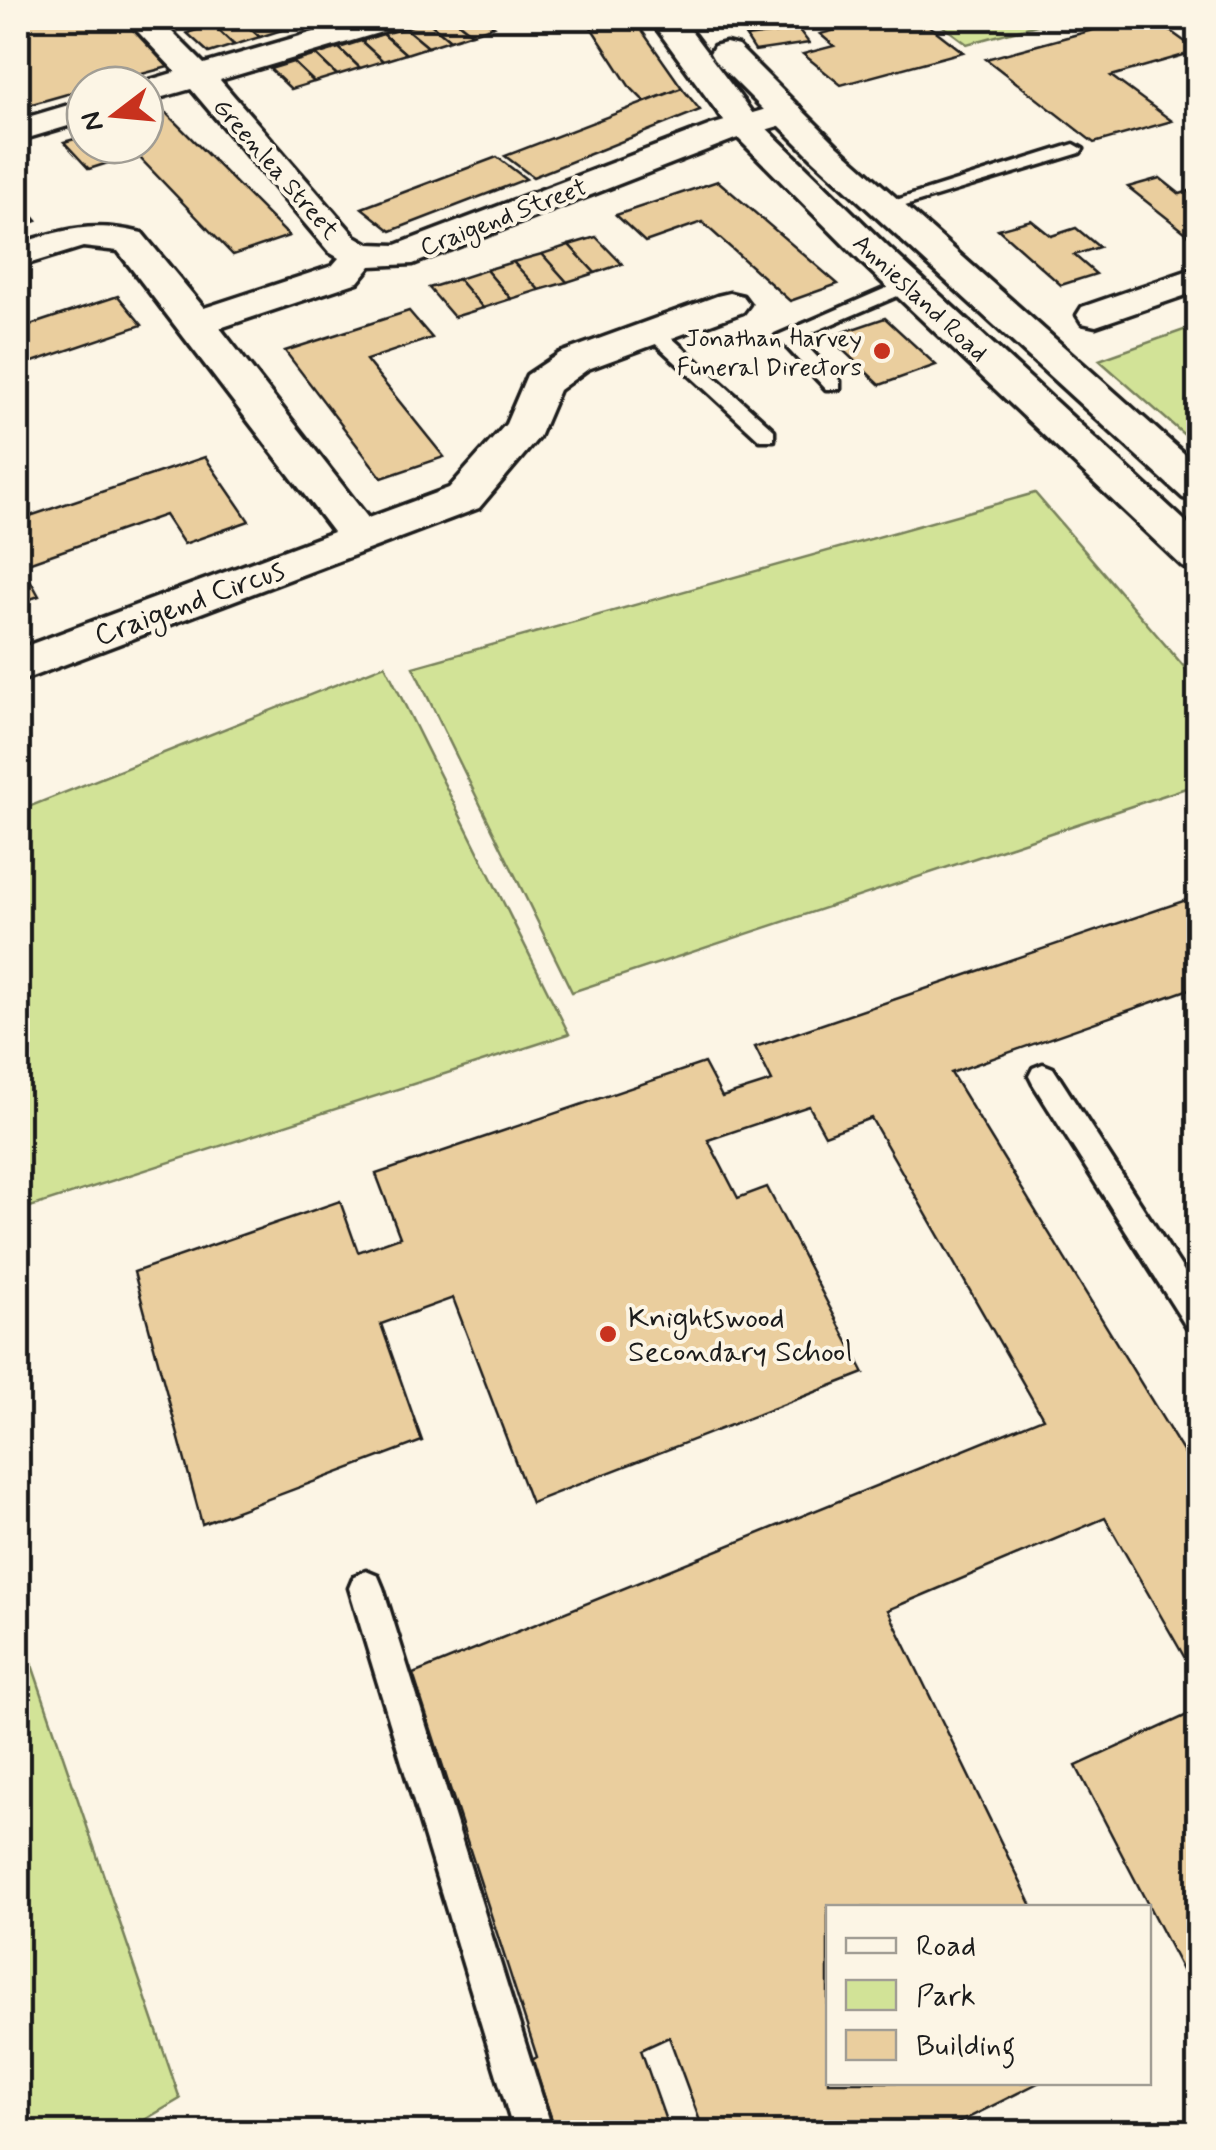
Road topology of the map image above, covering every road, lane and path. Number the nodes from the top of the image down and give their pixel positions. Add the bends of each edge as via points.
1 (142, 18) edge
2 (394, 18) edge
3 (665, 18) edge
4 (693, 18) edge
5 (197, 76) junction
6 (165, 86) edge
7 (787, 113) junction
8 (65, 116) edge
9 (744, 126) junction
10 (18, 131) edge
11 (1074, 149) dead end
12 (886, 206) junction
13 (362, 254) junction
14 (18, 256) edge
15 (1198, 278) edge
16 (907, 285) junction
17 (730, 304) dead end
18 (1096, 315) dead end
19 (196, 324) junction
20 (654, 332) junction
21 (833, 384) dead end
22 (767, 435) dead end
23 (1198, 488) edge
24 (361, 539) junction
25 (1198, 557) edge
26 (18, 666) edge
27 (1043, 1076) dead end
28 (1198, 1318) edge
29 (366, 1588) dead end
30 (534, 2132) edge

1 - 5 street, Greenlea Street
2 - 5 street
3 - 9 street, Anniesland Road
4 - 7 street, Anniesland Road
5 - 6 street
5 - 13 street, Greenlea Street via 342,244
7 - 9 street, Craigend Street
7 - 12 street, Anniesland Road
8 - 10 street
9 - 13 street, Craigend Street via 400,256
9 - 16 street, Anniesland Road
11 - 12 lane
12 - 23 street, Anniesland Road
13 - 19 street via 345,274
14 - 19 street via 81,236 129,241
15 - 18 street
16 - 21 lane via 786,336
16 - 25 street, Anniesland Road
17 - 20 street, Craigend Circus
19 - 24 street
20 - 22 lane
20 - 24 street, Craigend Circus via 574,360 541,384 525,428 464,498
24 - 26 street, Craigend Circus
27 - 28 lane
29 - 30 lane

